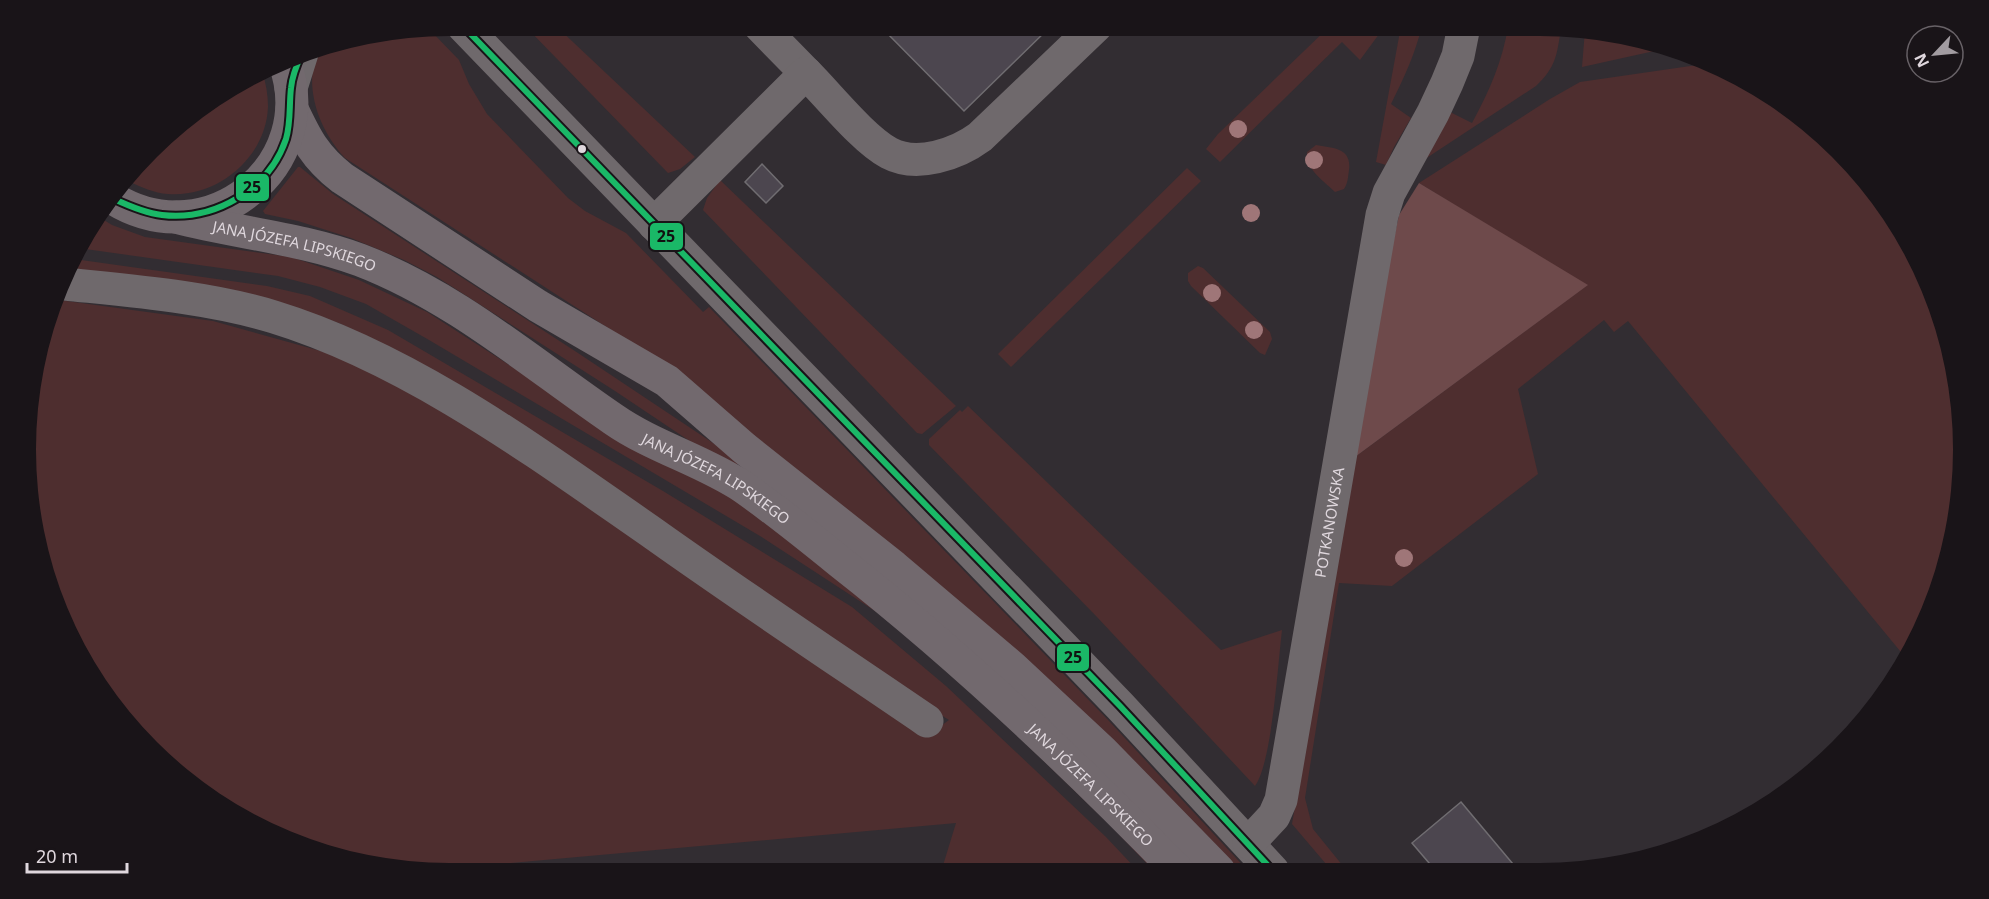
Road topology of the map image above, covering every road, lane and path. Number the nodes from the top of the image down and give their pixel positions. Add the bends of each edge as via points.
1 (473, 36) edge
2 (769, 36) edge
3 (1086, 36) edge
4 (1462, 36) edge
5 (297, 65) edge
6 (807, 73) junction
7 (289, 86) edge
8 (119, 201) edge
9 (176, 217) junction
10 (654, 224) junction
11 (70, 285) edge
12 (927, 721) dead end
13 (1248, 843) junction
14 (1170, 863) edge
15 (1211, 863) edge
16 (1267, 863) edge

1 - 10 street
2 - 6 street
3 - 6 street via 980,137 950,155 892,155 875,145
4 - 13 street, POTKANOWSKA via 1447,83 1389,193 1382,215 1281,800 1274,816
5 - 7 street
6 - 10 street
7 - 9 main road via 289,128 274,164 255,186 232,203 214,211
7 - 15 main road, JANA JÓZEFA LIPSKIEGO via 309,145 328,168 538,306 668,381 1056,706
8 - 9 main road via 142,212
9 - 14 main road, JANA JÓZEFA LIPSKIEGO via 299,241 379,268 461,312 636,434 741,486 968,668 1044,737
10 - 13 street
11 - 12 street via 231,304 317,332 401,370 540,455
13 - 16 street

